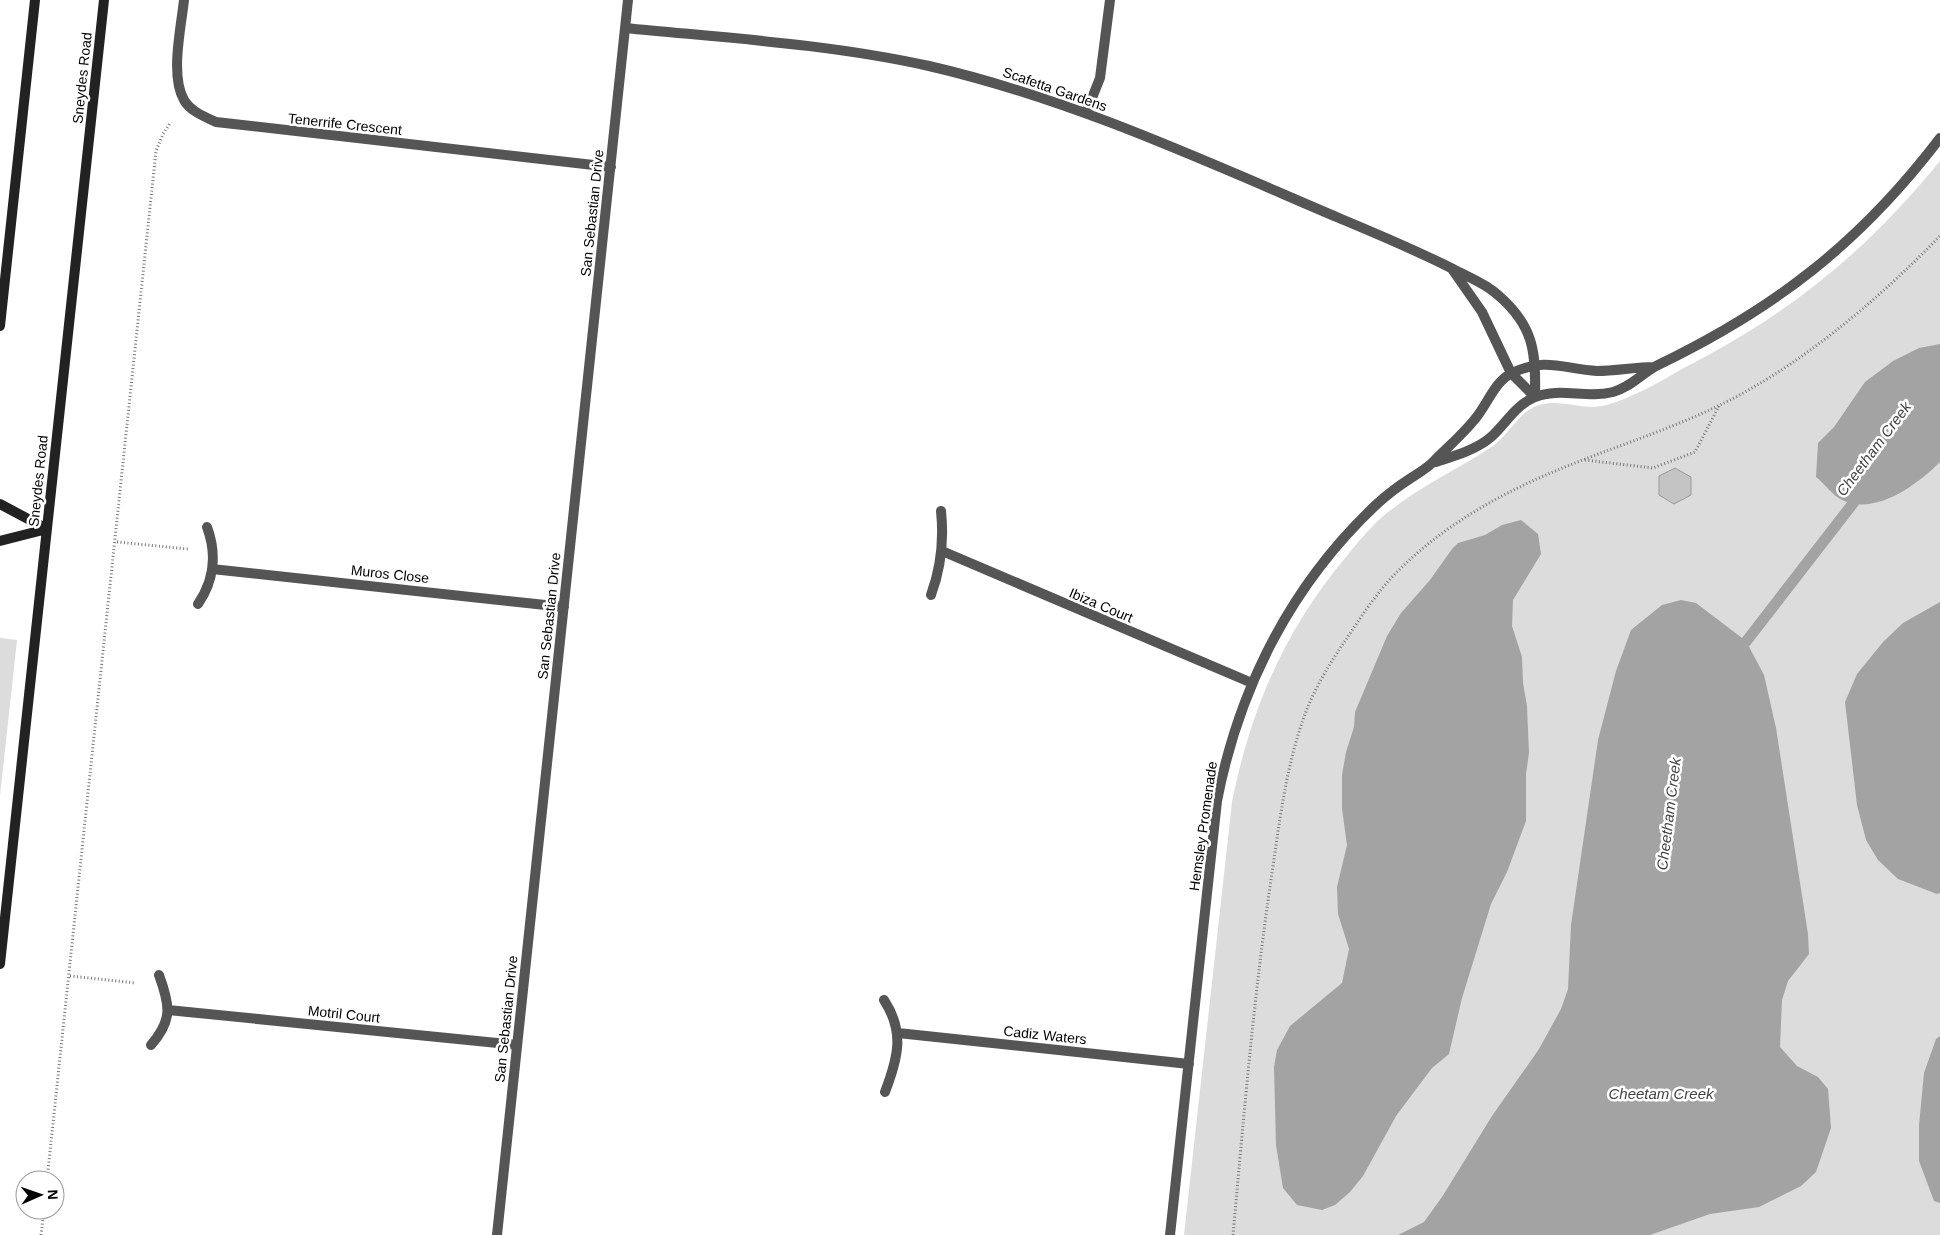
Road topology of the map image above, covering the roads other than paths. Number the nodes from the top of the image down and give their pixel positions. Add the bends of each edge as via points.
1 (35, 0) edge
2 (104, 0) edge
3 (184, 0) edge
4 (628, 0) edge
5 (1110, 0) edge
6 (625, 28) junction
7 (1086, 113) junction
8 (1940, 138) edge
9 (611, 167) junction
10 (1451, 268) junction
11 (0, 326) edge
12 (1535, 364) junction
13 (1654, 367) junction
14 (1511, 373) junction
15 (1535, 397) junction
16 (1433, 463) junction
17 (0, 504) edge
18 (941, 511) dead end
19 (47, 529) junction
20 (208, 531) road end
21 (0, 541) edge
22 (942, 551) junction
23 (212, 569) junction
24 (931, 595) dead end
25 (198, 604) dead end
26 (564, 607) junction
27 (1252, 682) junction
28 (0, 964) edge
29 (159, 975) road end
30 (884, 1000) dead end
31 (168, 1010) junction
32 (898, 1033) junction
33 (517, 1045) junction
34 (151, 1046) dead end
35 (1188, 1064) junction
36 (885, 1092) dead end
37 (497, 1235) edge
38 (1170, 1235) edge

1 - 11 main road
2 - 19 main road, Sneydes Road
3 - 9 street, Tenerrife Crescent via 178,83 184,102 216,122
4 - 6 street, San Sebastian Drive
5 - 7 street via 1100,78
6 - 7 street, Scafetta Gardens via 755,40 879,57 979,79
6 - 9 street, San Sebastian Drive
7 - 10 street, Scafetta Gardens via 1260,184
8 - 13 street, Hemsley Promenade via 1884,206 1788,291 1749,317
9 - 26 street, San Sebastian Drive
10 - 12 street, Scafetta Gardens via 1483,284 1509,307 1525,326 1533,345
10 - 14 street via 1482,312
12 - 13 street, Hemsley Promenade via 1597,370
12 - 14 street, Hemsley Promenade
12 - 15 street, Scafetta Gardens
13 - 15 street, Hemsley Promenade via 1631,384 1613,392 1547,393
14 - 15 street
14 - 16 street, Hemsley Promenade via 1500,382 1473,422
15 - 16 street, Hemsley Promenade via 1510,414 1489,439 1466,452
16 - 27 street, Hemsley Promenade via 1378,503 1326,560 1298,595
17 - 19 main road
18 - 22 street
19 - 21 main road
19 - 28 main road, Sneydes Road
20 - 23 street via 213,553
22 - 24 street
22 - 27 street, Ibiza Court
23 - 25 street via 210,582
23 - 26 street, Muros Close
26 - 33 street, San Sebastian Drive
27 - 35 street, Hemsley Promenade via 1224,763 1217,801
29 - 31 street via 168,999
30 - 32 street
31 - 33 street, Motril Court
31 - 34 street via 166,1024
32 - 35 street, Cadiz Waters
32 - 36 street via 894,1067
33 - 37 street, San Sebastian Drive
35 - 38 street, Hemsley Promenade

